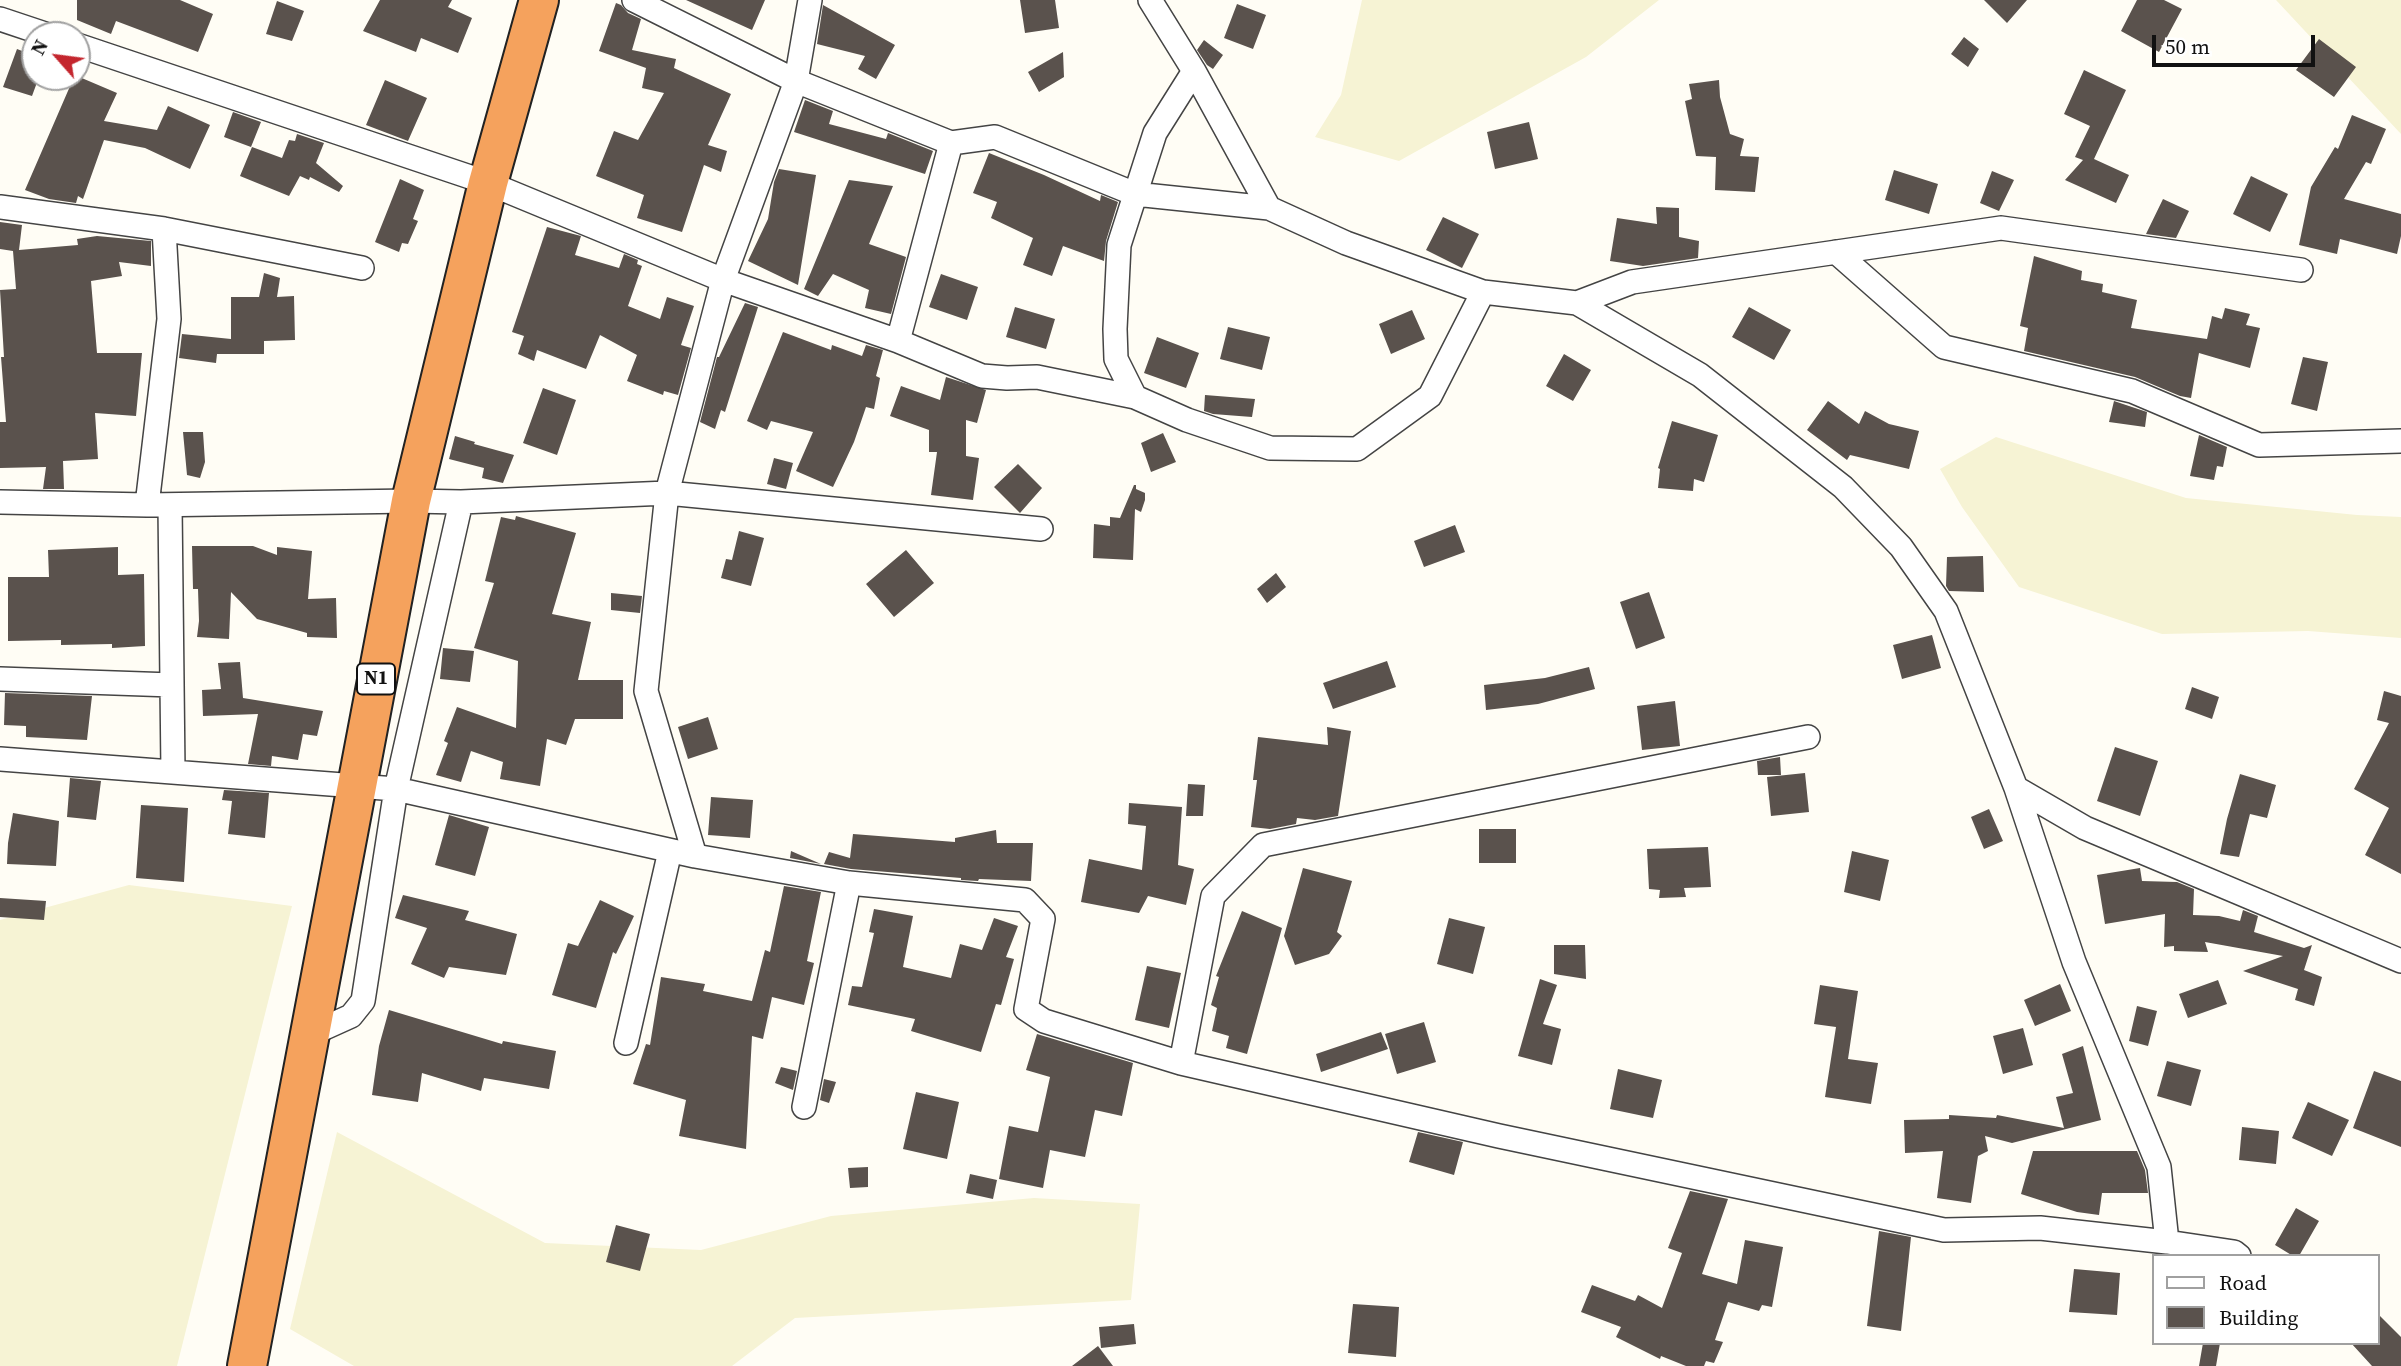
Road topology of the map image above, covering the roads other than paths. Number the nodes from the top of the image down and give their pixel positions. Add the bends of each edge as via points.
1 (539, 0) edge
2 (634, 0) edge
3 (810, 0) edge
4 (1150, 0) edge
5 (0, 19) edge
6 (21, 26) edge
7 (91, 50) edge
8 (1194, 71) junction
9 (796, 81) junction
10 (951, 143) junction
11 (488, 183) junction
12 (1135, 194) junction
13 (0, 207) edge
14 (1269, 208) junction
15 (163, 229) junction
16 (1836, 252) junction
17 (362, 268) dead end
18 (2301, 270) dead end
19 (723, 280) junction
20 (1483, 292) junction
21 (1577, 303) junction
22 (898, 341) junction
23 (1135, 397) junction
24 (2401, 440) edge
25 (667, 493) junction
26 (411, 501) junction
27 (0, 502) edge
28 (461, 502) junction
29 (159, 505) junction
30 (1041, 529) dead end
31 (0, 679) edge
32 (172, 685) junction
33 (1808, 737) dead end
34 (0, 759) edge
35 (173, 772) junction
36 (356, 785) junction
37 (2016, 788) junction
38 (396, 789) junction
39 (670, 851) junction
40 (695, 856) junction
41 (849, 883) junction
42 (2401, 961) edge
43 (309, 1035) junction
44 (626, 1043) dead end
45 (1181, 1063) junction
46 (804, 1107) dead end
47 (2167, 1242) junction
48 (2236, 1254) edge
49 (247, 1366) edge

1 - 11 highway, N1
2 - 9 street
3 - 9 street
4 - 8 street
5 - 6 street
7 - 11 street
8 - 12 street via 1155,133
8 - 14 street
9 - 10 street
9 - 19 street
10 - 12 street via 995,138
10 - 22 street
11 - 19 street
11 - 26 highway, N1
12 - 14 street
12 - 23 street via 1119,245 1115,329 1116,359
13 - 15 street
14 - 20 street via 1346,243
15 - 17 street
15 - 29 street via 169,320
16 - 18 street via 2000,228
16 - 21 street via 1632,282
16 - 24 street via 1944,347 2132,391 2259,445
19 - 22 street
19 - 25 street
20 - 21 street
20 - 23 street via 1430,396 1357,449 1270,448
21 - 37 street via 1700,375 1843,487 1902,547 1946,611
22 - 23 street via 982,376 1037,377
25 - 28 street
25 - 30 street
25 - 40 street via 646,691
26 - 28 street
26 - 29 street
26 - 36 highway, N1
27 - 29 street
28 - 38 street
29 - 32 street
31 - 32 street
32 - 35 street
33 - 45 street via 1263,845 1213,896
34 - 35 street
35 - 36 street
36 - 38 street
36 - 43 highway, N1
37 - 42 street via 2085,828
37 - 47 street via 2074,962 2159,1167
38 - 39 street
38 - 43 street via 363,1001 351,1016
39 - 40 street
39 - 44 street
40 - 41 street
41 - 45 street via 1025,900 1043,919 1026,1009 1044,1021
41 - 46 street
43 - 49 highway, N1
45 - 47 street via 1944,1230 2040,1228
47 - 48 street

